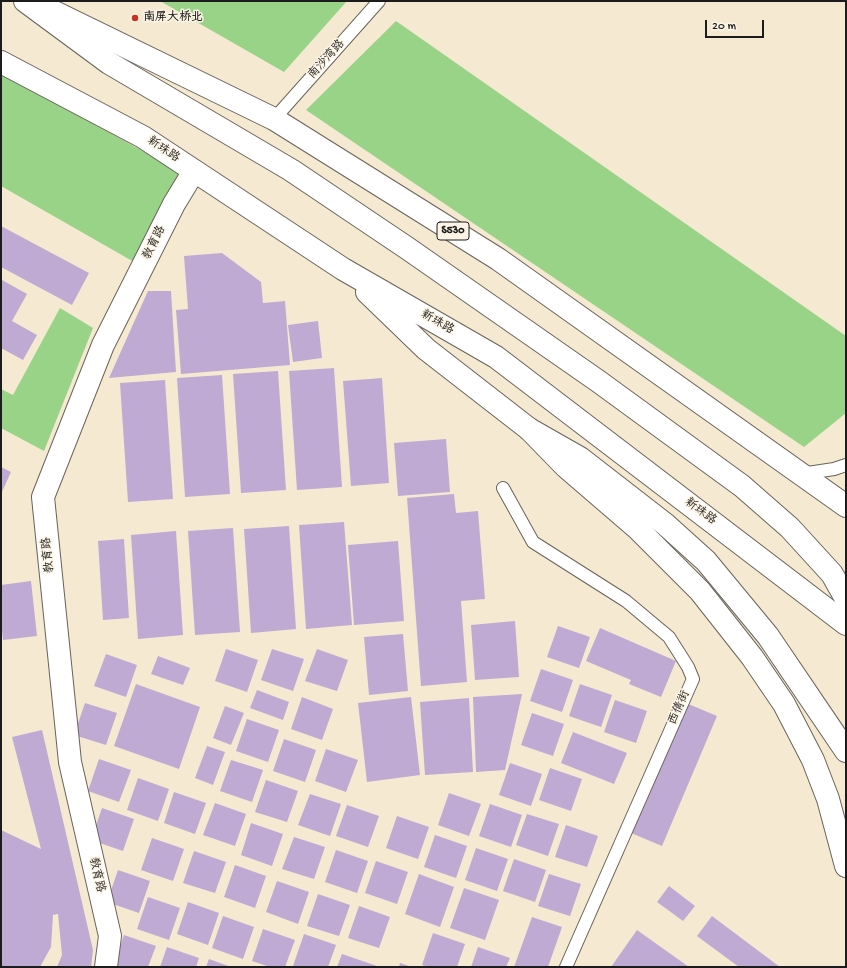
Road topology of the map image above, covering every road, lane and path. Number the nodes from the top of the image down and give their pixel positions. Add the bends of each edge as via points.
1 (25, 1) edge
2 (32, 1) edge
3 (379, 1) edge
4 (1, 62) edge
5 (274, 119) junction
6 (194, 171) junction
7 (343, 269) junction
8 (530, 429) junction
9 (846, 465) edge
10 (801, 474) junction
11 (503, 488) dead end
12 (846, 506) edge
13 (846, 599) edge
14 (846, 624) edge
15 (846, 751) edge
16 (846, 866) edge
17 (106, 967) edge
18 (566, 967) edge

1 - 13 main road via 109,63 291,170 407,248 742,486 790,528 832,574
2 - 5 main road, S530
3 - 5 lane, 南沙湾路
4 - 6 main road, 新珠路 via 143,137
5 - 10 main road, S530 via 498,259
6 - 7 main road, 新珠路
6 - 17 main road, 教育路 via 174,204 103,345 43,497 70,762 110,936
7 - 8 main road via 426,349
7 - 14 main road, 新珠路 via 496,357
8 - 15 main road via 580,458 665,524 706,561 768,636
8 - 16 main road via 566,467 638,529 700,590 752,657 784,704 813,760 828,799
9 - 10 lane
10 - 12 main road, S530
11 - 18 lane, 西倩街 via 533,542 626,601 669,637 688,667 692,679

